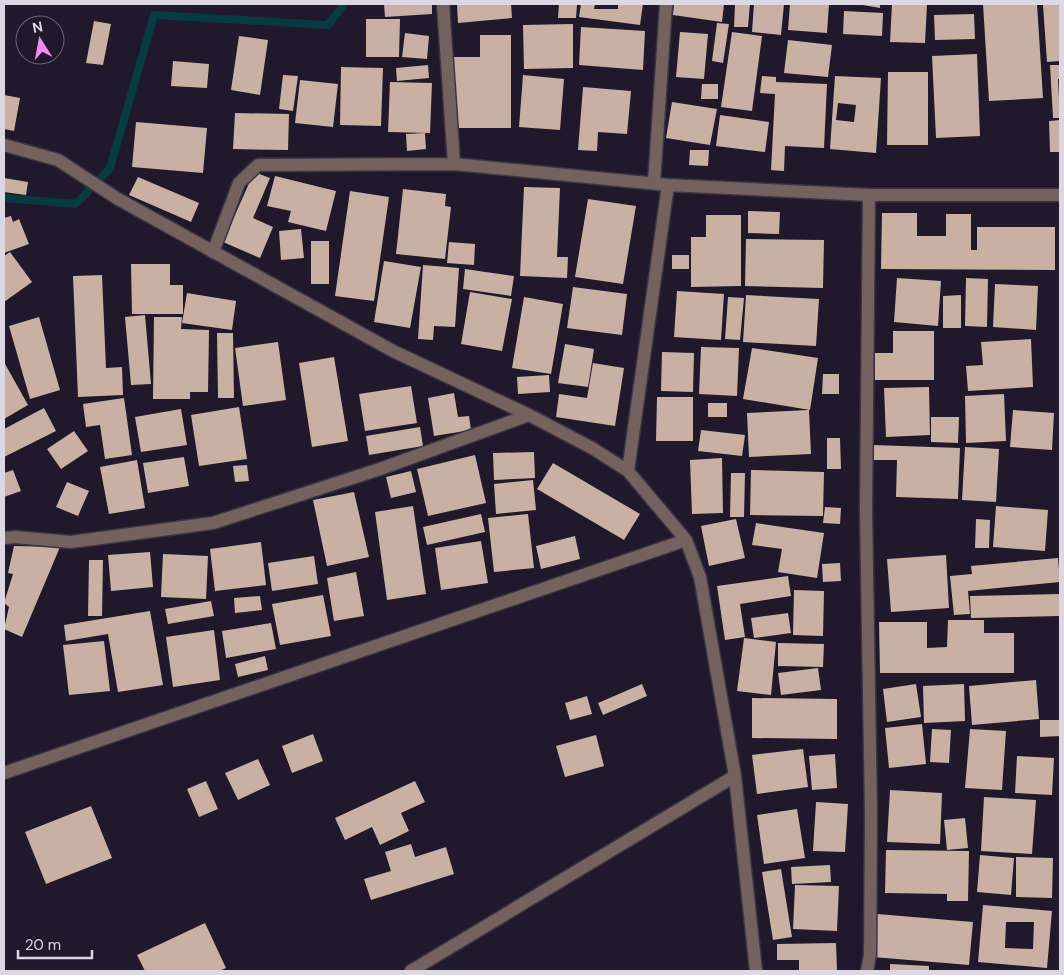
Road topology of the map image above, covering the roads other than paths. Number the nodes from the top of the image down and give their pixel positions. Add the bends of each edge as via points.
1 (443, 4) edge
2 (666, 4) edge
3 (4, 145) edge
4 (454, 164) junction
5 (654, 183) junction
6 (668, 185) junction
7 (868, 194) junction
8 (1060, 195) edge
9 (213, 252) junction
10 (529, 416) junction
11 (628, 471) junction
12 (4, 538) edge
13 (686, 540) junction
14 (4, 772) edge
15 (735, 776) junction
16 (411, 971) edge
17 (756, 971) edge
18 (867, 971) edge

1 - 4 street
2 - 5 street
3 - 9 street via 58,160
4 - 5 street
4 - 9 street via 258,165 239,183
5 - 6 street
6 - 7 street
6 - 11 street
7 - 8 street
7 - 18 street via 866,510 871,833 870,955
9 - 10 street via 393,351
10 - 11 street via 592,448
10 - 12 street via 214,524 72,542
11 - 13 street
13 - 14 street
13 - 15 street via 700,577
15 - 16 street
15 - 17 street

